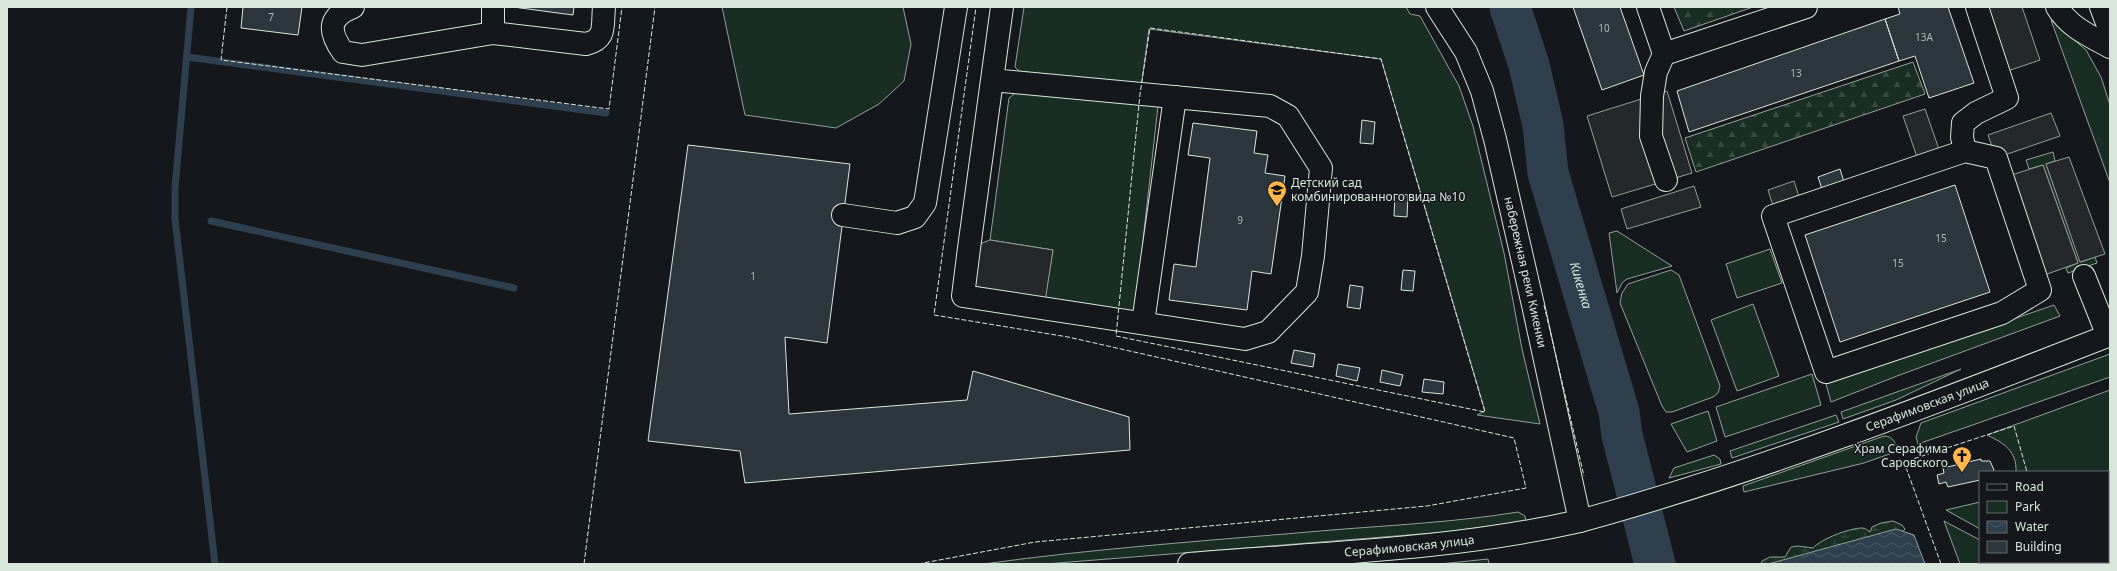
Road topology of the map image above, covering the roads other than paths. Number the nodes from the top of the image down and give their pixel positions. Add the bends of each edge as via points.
1 (353, 7) edge
2 (494, 7) edge
3 (604, 7) edge
4 (956, 7) edge
5 (1002, 7) edge
6 (1437, 7) edge
7 (1648, 7) edge
8 (1806, 7) edge
9 (1977, 7) edge
10 (2057, 7) edge
11 (2101, 7) edge
12 (2110, 31) edge
13 (493, 33) junction
14 (2110, 47) edge
15 (1664, 54) junction
16 (992, 80) junction
17 (1174, 97) junction
18 (1966, 151) junction
19 (1666, 180) dead end
20 (843, 215) dead end
21 (2084, 276) dead end
22 (1143, 323) junction
23 (2109, 335) edge
24 (1580, 521) junction
25 (1189, 564) edge

1 - 13 street via 340,12 334,19 336,42 343,52 362,55
2 - 13 street
3 - 13 street via 601,36 596,42 586,44
4 - 20 street via 924,204 915,217 897,223
5 - 16 street
6 - 24 street, набережная реки Кикенки via 1466,52 1484,98
7 - 15 street
8 - 15 street
9 - 18 street via 2007,98 1976,113 1963,123 1962,137
10 - 14 street via 2062,16 2079,30
11 - 12 street
15 - 19 street via 1656,72 1652,96 1651,136
16 - 17 street
16 - 22 street via 963,296
17 - 22 street
17 - 22 street via 1270,106 1288,116 1321,168 1313,256 1307,292 1268,332 1245,339
18 - 18 street via 1996,158 2040,290 2002,313 1826,372 1773,216
21 - 23 street
23 - 24 street, Серафимовская улица via 1899,421 1670,495
24 - 25 street, Серафимовская улица via 1525,534 1436,544

